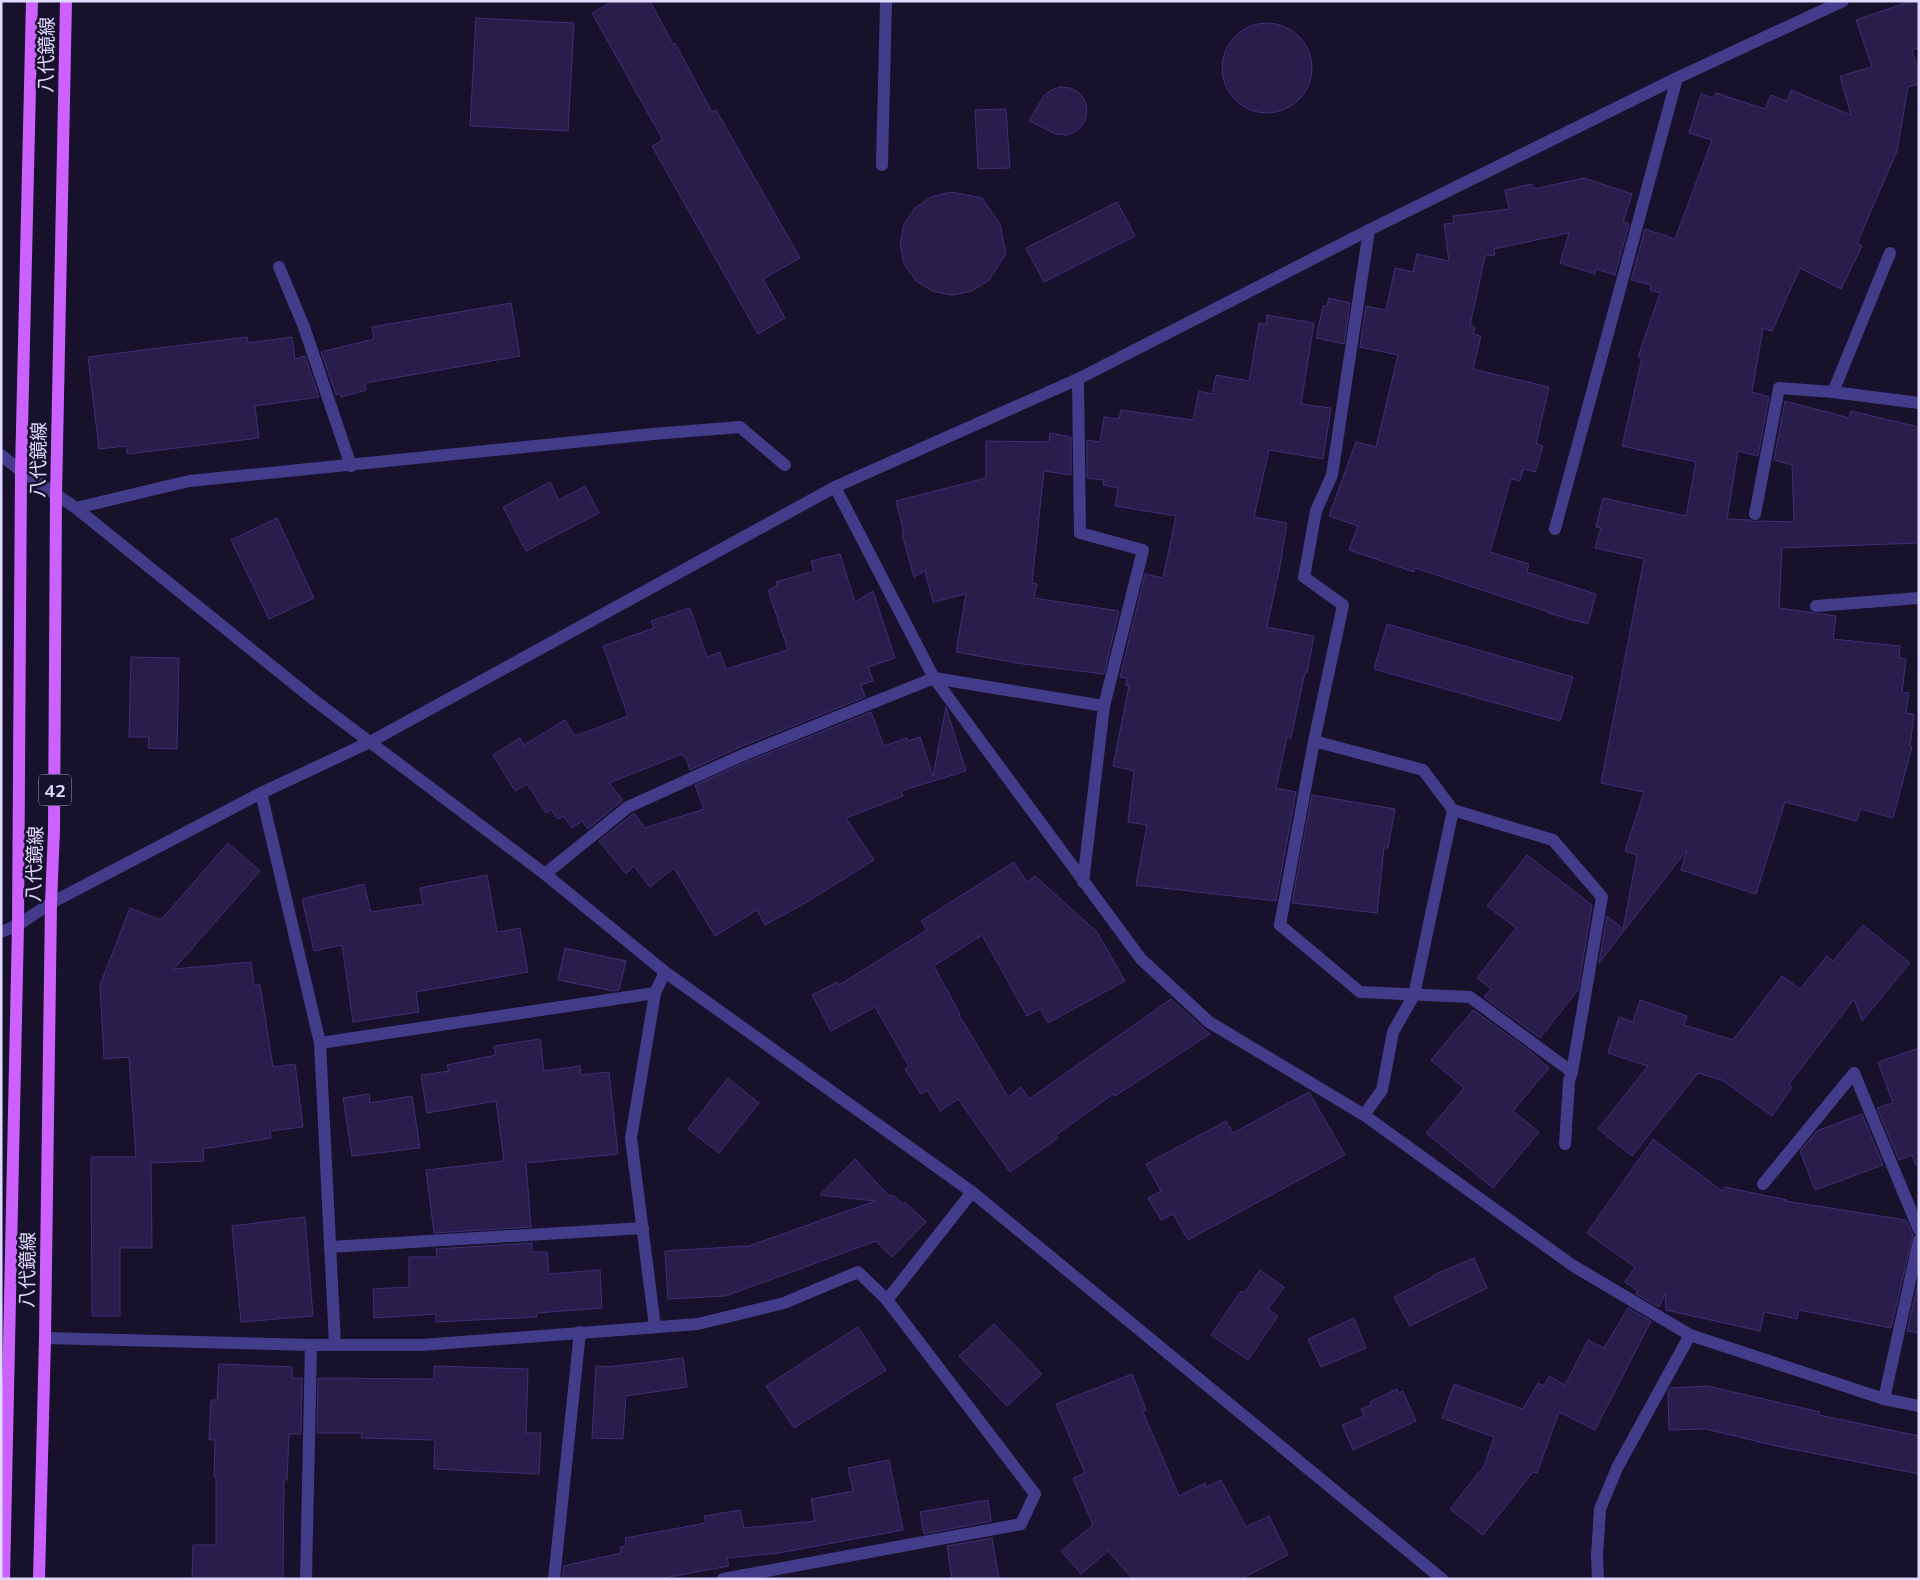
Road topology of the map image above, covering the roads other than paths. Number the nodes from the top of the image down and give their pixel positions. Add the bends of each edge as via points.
1 (32, 1) edge
2 (66, 1) edge
3 (886, 1) edge
4 (1843, 1) edge
5 (1677, 78) junction
6 (882, 165) dead end
7 (1369, 230) junction
8 (1890, 253) dead end
9 (279, 267) dead end
10 (1078, 379) junction
11 (1833, 392) junction
12 (1919, 403) edge
13 (1, 456) edge
14 (351, 466) junction
15 (785, 466) dead end
16 (21, 471) junction
17 (835, 487) junction
18 (56, 496) junction
19 (76, 508) junction
20 (1755, 514) dead end
21 (1555, 529) dead end
22 (1919, 598) edge
23 (1816, 606) dead end
24 (934, 678) junction
25 (1104, 706) junction
26 (1314, 741) junction
27 (370, 742) junction
28 (260, 793) junction
29 (1453, 810) junction
30 (545, 874) junction
31 (1083, 882) junction
32 (51, 903) junction
33 (18, 925) junction
34 (1, 932) edge
35 (665, 972) junction
36 (655, 993) junction
37 (1414, 996) junction
38 (320, 1043) junction
39 (1572, 1072) junction
40 (1364, 1115) junction
41 (1565, 1144) dead end
42 (1763, 1184) dead end
43 (972, 1192) junction
44 (644, 1228) junction
45 (1919, 1230) edge
46 (1919, 1240) edge
47 (330, 1247) junction
48 (887, 1300) junction
49 (655, 1327) junction
50 (580, 1332) junction
51 (1690, 1335) junction
52 (45, 1338) junction
53 (335, 1344) junction
54 (311, 1345) junction
55 (1884, 1399) junction
56 (1919, 1406) edge
57 (4, 1579) edge
58 (39, 1579) edge
59 (306, 1579) edge
60 (554, 1579) edge
61 (723, 1579) edge
62 (1442, 1579) edge
63 (1598, 1579) edge

1 - 16 main road, 八代鏡線 / 42
2 - 18 main road, 八代鏡線 / 42
3 - 6 street
4 - 5 street
5 - 7 street
5 - 21 street
7 - 10 street
7 - 26 street via 1332,474 1316,512 1304,577 1343,605
8 - 11 street
9 - 14 street via 304,326
10 - 17 street
10 - 25 street via 1080,534 1143,550
11 - 12 street
11 - 20 street via 1779,388
13 - 16 street
14 - 15 street via 740,427
14 - 19 street via 189,481
16 - 18 street
16 - 33 main road, 八代鏡線 / 42
17 - 24 street
17 - 27 street
18 - 19 street
18 - 32 main road, 八代鏡線 / 42
19 - 27 street
22 - 23 street
24 - 25 street
24 - 30 street via 743,755 628,807
24 - 31 street
25 - 31 street
26 - 29 street via 1423,770
26 - 37 street via 1280,924 1360,992
27 - 28 street
27 - 30 street
28 - 32 street
28 - 38 street
29 - 37 street
29 - 39 street via 1553,840 1602,897
30 - 35 street
31 - 40 street via 1141,959 1209,1022
32 - 33 street
32 - 52 main road, 八代鏡線 / 42
33 - 34 street
33 - 57 main road, 八代鏡線 / 42
35 - 36 street
35 - 43 street
36 - 38 street
36 - 44 street via 631,1138
37 - 39 street via 1470,997
37 - 40 street via 1393,1032 1382,1090
38 - 47 street
39 - 41 street via 1568,1081
40 - 51 street via 1572,1265
42 - 45 street via 1854,1073
43 - 48 street
43 - 62 street
44 - 47 street
44 - 49 street
46 - 55 street
47 - 53 street
48 - 49 street via 858,1272 784,1303 698,1324
48 - 61 street via 1035,1494 1021,1524
49 - 50 street
50 - 53 street via 422,1345
50 - 60 street
51 - 55 street
51 - 63 street via 1617,1468 1600,1509
52 - 54 street
52 - 58 main road, 八代鏡線 / 42
53 - 54 street
54 - 59 street
55 - 56 street

